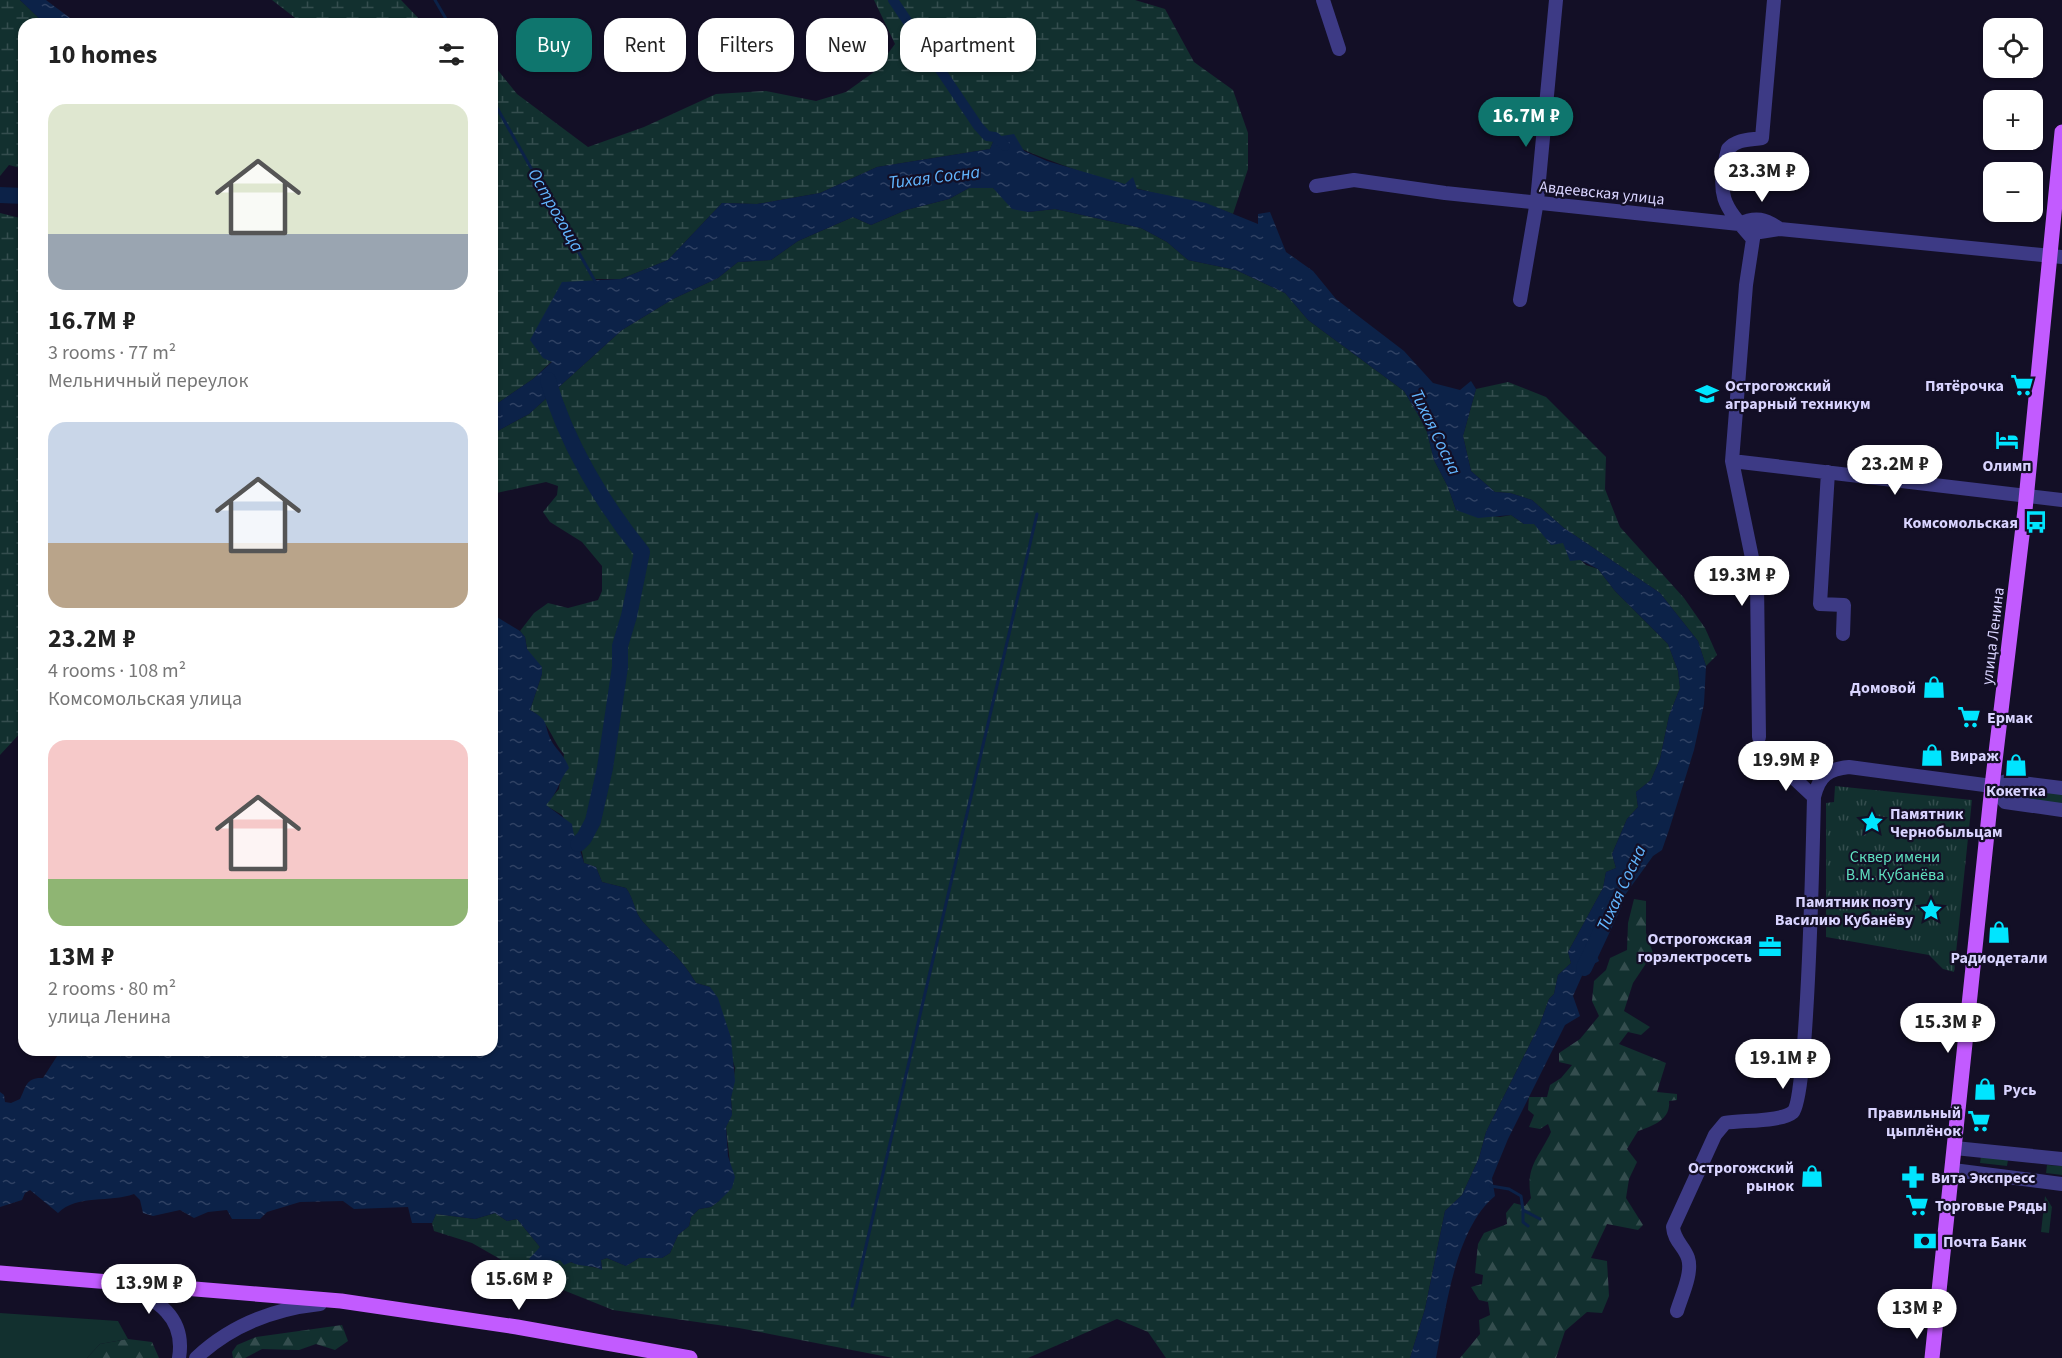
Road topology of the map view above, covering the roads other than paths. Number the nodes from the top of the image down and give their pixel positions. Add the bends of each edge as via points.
1 (1323, 0) edge
2 (1556, 0) edge
3 (1774, 0) edge
4 (1339, 49) dead end
5 (2062, 132) edge
6 (1316, 186) dead end
7 (1537, 201) junction
8 (1739, 224) junction
9 (2056, 256) edge
10 (1520, 300) dead end
11 (1732, 461) junction
12 (1828, 472) junction
13 (2027, 495) junction
14 (2062, 500) edge
15 (1843, 634) dead end
16 (1759, 737) dead end
17 (1780, 765) dead end
18 (1992, 786) junction
19 (2062, 788) edge
20 (1814, 797) junction
21 (2062, 810) edge
22 (1955, 1148) junction
23 (2062, 1160) edge
24 (1953, 1170) junction
25 (2062, 1184) edge
26 (0, 1273) edge
27 (116, 1282) junction
28 (342, 1301) junction
29 (1677, 1311) dead end
30 (179, 1358) edge
31 (196, 1358) edge
32 (690, 1358) edge
33 (1932, 1358) edge

1 - 4 street
2 - 7 street
3 - 8 street via 1762,138 1733,144 1728,149 1723,176 1724,203
5 - 9 main road, улица Ленина
6 - 7 street, Авдеевская улица via 1354,180
7 - 8 street, Авдеевская улица
7 - 10 street
8 - 9 street, Авдеевская улица via 1760,232 1780,230
8 - 11 street via 1752,239
9 - 13 main road, улица Ленина
11 - 12 street
11 - 16 street via 1757,582
12 - 13 street
12 - 15 street via 1820,604 1844,605
13 - 14 street
13 - 18 main road, улица Ленина
17 - 20 street
18 - 19 street via 2007,781
18 - 20 street via 1849,767 1826,773 1817,784
18 - 21 street via 2005,802
18 - 22 main road, улица Ленина
20 - 29 street via 1804,1056 1797,1105 1786,1115 1725,1123 1715,1135 1673,1227 1673,1235 1688,1258 1689,1270
22 - 23 street
22 - 24 main road, улица Ленина
24 - 25 street
24 - 33 main road, улица Ленина
26 - 27 main road
27 - 28 main road
27 - 30 street via 153,1299 170,1313 180,1334
28 - 31 street via 270,1313 225,1335
28 - 32 main road

